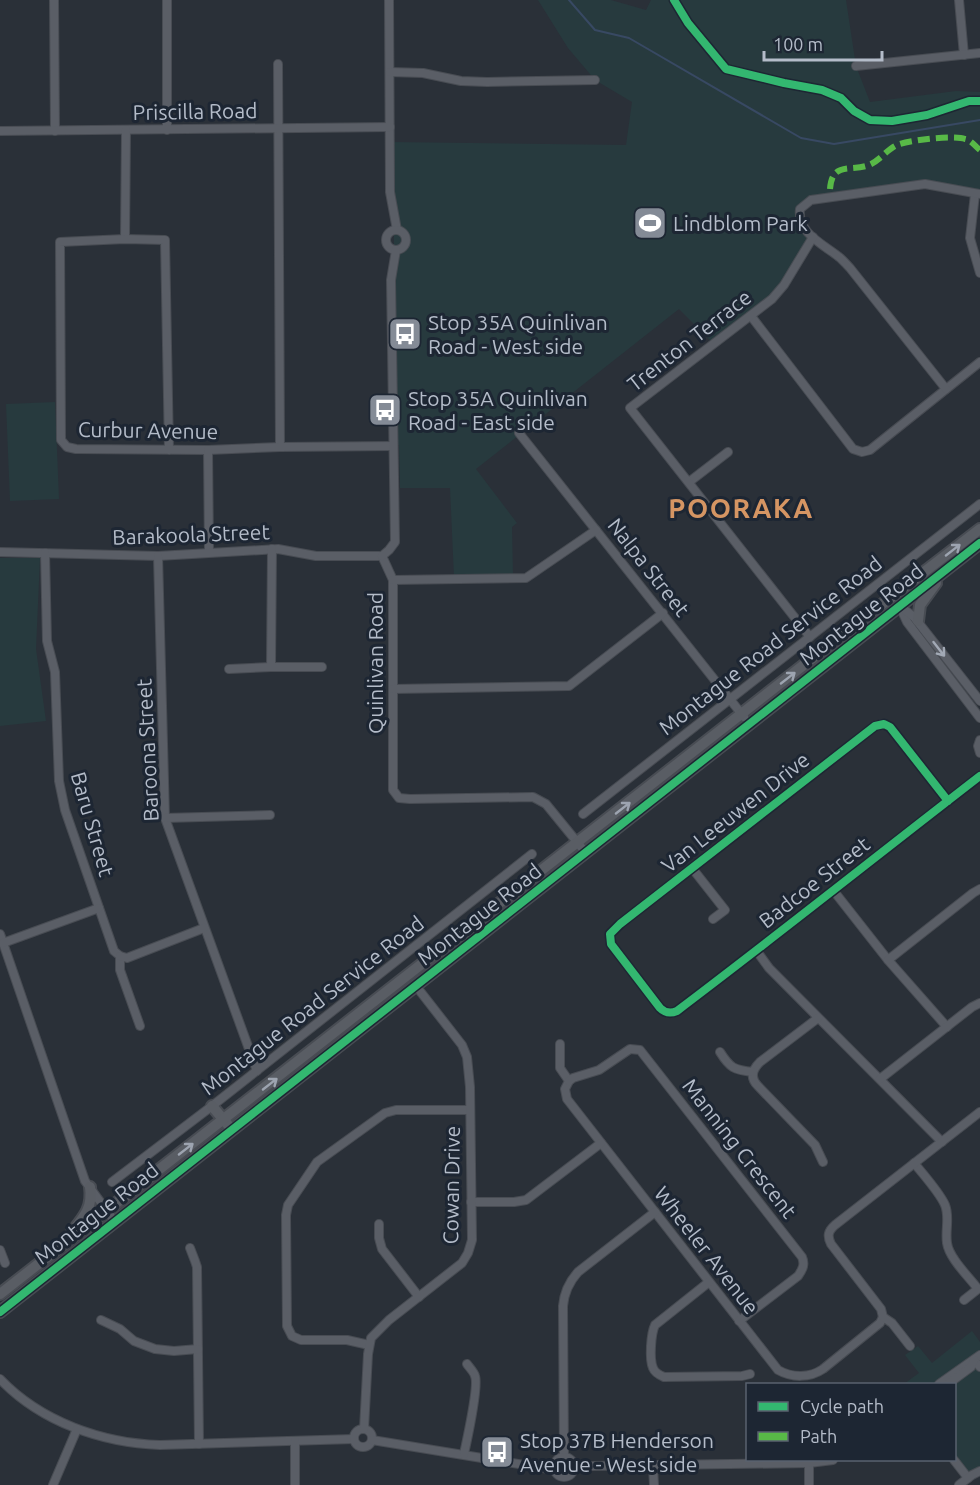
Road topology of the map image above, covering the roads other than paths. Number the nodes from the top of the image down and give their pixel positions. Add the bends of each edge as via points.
1 (54, 0) edge
2 (167, 0) edge
3 (389, 0) edge
4 (959, 0) edge
5 (980, 53) edge
6 (964, 55) junction
7 (278, 64) dead end
8 (856, 66) dead end
9 (390, 72) junction
10 (595, 80) dead end
11 (390, 127) junction
12 (279, 128) junction
13 (126, 130) junction
14 (167, 130) junction
15 (0, 131) edge
16 (55, 131) junction
17 (978, 194) edge
18 (397, 230) junction
19 (813, 237) junction
20 (125, 239) junction
21 (396, 250) junction
22 (980, 273) edge
23 (751, 316) junction
24 (980, 362) edge
25 (946, 389) junction
26 (519, 433) dead end
27 (393, 446) junction
28 (280, 447) junction
29 (169, 450) junction
30 (208, 450) junction
31 (728, 452) dead end
32 (689, 482) junction
33 (980, 504) edge
34 (980, 529) edge
35 (596, 530) junction
36 (980, 543) edge
37 (272, 549) junction
38 (0, 552) edge
39 (209, 552) junction
40 (45, 553) junction
41 (158, 556) junction
42 (382, 556) junction
43 (945, 571) junction
44 (393, 580) junction
45 (892, 597) junction
46 (900, 607) junction
47 (663, 614) junction
48 (918, 621) junction
49 (810, 637) junction
50 (271, 667) junction
51 (322, 667) dead end
52 (229, 669) dead end
53 (393, 689) junction
54 (730, 699) junction
55 (980, 700) edge
56 (742, 714) junction
57 (980, 718) edge
58 (750, 724) junction
59 (980, 740) edge
60 (980, 753) edge
61 (980, 776) edge
62 (948, 801) junction
63 (583, 814) dead end
64 (270, 815) dead end
65 (165, 818) junction
66 (577, 844) junction
67 (586, 853) junction
68 (532, 854) dead end
69 (692, 868) junction
70 (833, 890) junction
71 (980, 890) edge
72 (99, 908) junction
73 (713, 919) dead end
74 (204, 928) junction
75 (0, 934) edge
76 (3, 943) junction
77 (756, 950) junction
78 (120, 956) junction
79 (888, 960) junction
80 (407, 976) junction
81 (416, 986) junction
82 (980, 1003) edge
83 (668, 1013) joint
84 (819, 1018) junction
85 (140, 1026) dead end
86 (947, 1027) junction
87 (560, 1044) dead end
88 (720, 1052) dead end
89 (256, 1071) junction
90 (753, 1072) junction
91 (880, 1079) junction
92 (569, 1081) junction
93 (212, 1106) junction
94 (470, 1110) junction
95 (980, 1112) edge
96 (224, 1120) junction
97 (232, 1130) junction
98 (942, 1142) junction
99 (601, 1143) junction
100 (823, 1162) dead end
101 (914, 1163) junction
102 (112, 1182) dead end
103 (90, 1187) junction
104 (471, 1202) junction
105 (106, 1210) junction
106 (655, 1212) junction
107 (115, 1222) junction
108 (379, 1224) dead end
109 (63, 1245) junction
110 (190, 1248) dead end
111 (0, 1250) edge
112 (5, 1263) dead end
113 (709, 1282) junction
114 (0, 1294) edge
115 (419, 1297) junction
116 (964, 1300) dead end
117 (1, 1312) edge
118 (883, 1317) junction
119 (101, 1320) dead end
120 (739, 1321) junction
121 (369, 1345) junction
122 (910, 1346) dead end
123 (198, 1349) junction
124 (977, 1357) edge
125 (466, 1364) dead end
126 (980, 1367) edge
127 (750, 1374) dead end
128 (0, 1379) edge
129 (940, 1383) edge
130 (949, 1383) edge
131 (77, 1429) junction
132 (364, 1429) junction
133 (354, 1439) junction
134 (372, 1440) junction
135 (295, 1442) junction
136 (199, 1444) junction
137 (464, 1454) junction
138 (564, 1457) junction
139 (825, 1461) edge
140 (955, 1461) edge
141 (809, 1463) junction
142 (555, 1466) junction
143 (573, 1466) junction
144 (653, 1466) junction
145 (980, 1471) edge
146 (968, 1478) junction
147 (53, 1485) edge
148 (295, 1485) edge
149 (654, 1485) edge
150 (809, 1485) edge
151 (959, 1485) edge

1 - 16 street
2 - 14 street
3 - 9 street
4 - 6 street
5 - 6 street
6 - 8 street
7 - 12 street
9 - 10 street via 478,82
9 - 11 street
11 - 12 street, Priscilla Road
11 - 18 street via 390,192
12 - 14 street, Priscilla Road
12 - 28 street
13 - 14 street, Priscilla Road
13 - 16 street, Priscilla Road
13 - 20 street
15 - 16 street, Priscilla Road
17 - 19 street via 925,184 811,200 800,209 799,216
17 - 22 street via 970,238
18 - 21 street via 406,239 403,247
18 - 21 street via 387,238 389,247
19 - 23 street, Trenton Terrace via 784,285
19 - 25 street via 850,268
20 - 29 street via 165,240
20 - 29 street, Curbur Avenue via 60,242 61,440 76,449
21 - 27 street via 391,280
23 - 25 street via 853,449 870,450
23 - 32 street, Trenton Terrace via 630,408
24 - 25 street
26 - 35 street, Nalpa Street
27 - 28 street, Curbur Avenue
27 - 42 street via 394,542
28 - 30 street, Curbur Avenue
29 - 30 street, Curbur Avenue
30 - 39 street
31 - 32 street
32 - 49 street, Trenton Terrace
33 - 49 street, Montague Road Service Road
45 -> 34 main road, Montague Road
35 - 44 street via 526,578
35 - 47 street, Nalpa Street
36 - 43 main road, Montague Road
37 - 39 street, Barakoola Street
37 - 42 street, Barakoola Street via 316,556
37 - 50 street
38 - 40 street, Barakoola Street
39 - 41 street, Barakoola Street
40 - 41 street, Barakoola Street
40 - 72 street, Baru Street via 46,641 55,672 59,782
41 - 65 street, Baroona Street
42 - 44 street, Quinlivan Road
43 - 46 main road, Montague Road
43 - 48 main road via 920,605
44 - 53 street, Quinlivan Road
45 - 46 main road
56 -> 45 main road, Montague Road
46 - 48 street
46 - 57 street via 907,622
46 - 58 main road, Montague Road
47 - 53 street via 569,686
47 - 54 street, Nalpa Street
48 -> 55 street
49 - 54 street, Montague Road Service Road
50 - 51 street
50 - 52 street
53 - 66 street, Quinlivan Road via 393,790 399,798 533,797 546,804
54 - 56 street, Nalpa Street
54 - 63 street, Montague Road Service Road
56 - 58 street, Nalpa Street
66 -> 56 main road, Montague Road
58 - 67 main road, Montague Road
59 - 60 street
61 - 62 street, Badcoe Street
62 - 69 street, Van Leeuwen Drive via 890,727 878,725
62 - 70 street, Badcoe Street
64 - 65 street
65 - 74 street, Baroona Street
66 - 67 street, Quinlivan Road
66 - 80 main road, Montague Road
67 - 81 main road, Montague Road
68 - 89 street, Montague Road Service Road
69 - 73 street via 725,910
69 - 83 street, Van Leeuwen Drive via 610,934 611,944 663,1012
70 - 77 street, Badcoe Street
70 - 79 street
71 - 79 street
72 - 76 street
72 - 78 street, Baru Street via 114,951
74 - 78 street via 127,958
74 - 89 street, Baroona Street
75 - 76 street
76 - 103 street
77 - 83 street, Badcoe Street via 677,1011
77 - 84 street
78 - 85 street, Baru Street via 120,970
79 - 86 street
80 - 81 main road
96 -> 80 main road, Montague Road
81 - 94 street, Cowan Drive via 462,1044 468,1064
81 - 97 main road, Montague Road
82 - 86 street
84 - 90 street via 760,1062
84 - 91 street
86 - 91 street
87 - 92 street, Wheeler Avenue via 560,1068
88 - 90 street via 733,1069
89 - 93 street, Montague Road Service Road
90 - 100 street via 754,1083 815,1144
91 - 98 street
92 - 99 street, Wheeler Avenue via 566,1096
92 - 120 street, Manning Crescent via 599,1070 630,1049 640,1050 802,1257 804,1265 798,1276
93 - 96 main road
93 - 102 street, Montague Road Service Road
94 - 104 street, Cowan Drive
94 - 121 street via 385,1113 317,1162 288,1205 288,1331 301,1340 347,1340
95 - 98 street
96 - 97 main road
105 -> 96 main road, Montague Road
97 - 107 main road, Montague Road
98 - 101 street
99 - 104 street via 526,1200
99 - 106 street, Wheeler Avenue
101 - 116 street via 944,1202 948,1248 978,1289
101 - 118 street via 835,1225 828,1236
103 - 105 street
103 - 109 main road via 92,1198 87,1212
104 - 115 street, Cowan Drive via 472,1240 466,1258
105 - 107 street
105 - 109 main road, Montague Road
106 - 113 street, Wheeler Avenue
106 - 138 street via 578,1272 565,1294
107 - 117 main road, Montague Road
108 - 115 street via 382,1249
109 - 114 main road, Montague Road
110 - 123 street via 196,1267
111 - 112 street
113 - 120 street, Wheeler Avenue
113 - 127 street via 655,1325 651,1335 653,1368 664,1377
115 - 121 street, Cowan Drive via 381,1327
118 - 120 street, Wheeler Avenue via 823,1369 808,1375 778,1370
118 - 122 street
119 - 123 street via 155,1349
121 - 132 street
123 - 136 street
124 - 126 street
124 - 129 street
124 - 130 street via 971,1367
125 - 137 street via 476,1382
128 - 131 street via 39,1410
131 - 136 street via 132,1443
131 - 147 street
132 - 133 street via 355,1433
132 - 134 street via 371,1432
133 - 134 street via 362,1448
133 - 135 street
134 - 137 street
135 - 136 street
135 - 148 street
137 - 142 street
138 - 142 street
138 - 143 street
139 - 141 street
140 - 146 street
141 - 144 street
141 - 150 street
142 - 143 street via 563,1476 570,1474
143 - 144 street
144 - 149 street
145 - 146 street
146 - 151 street

